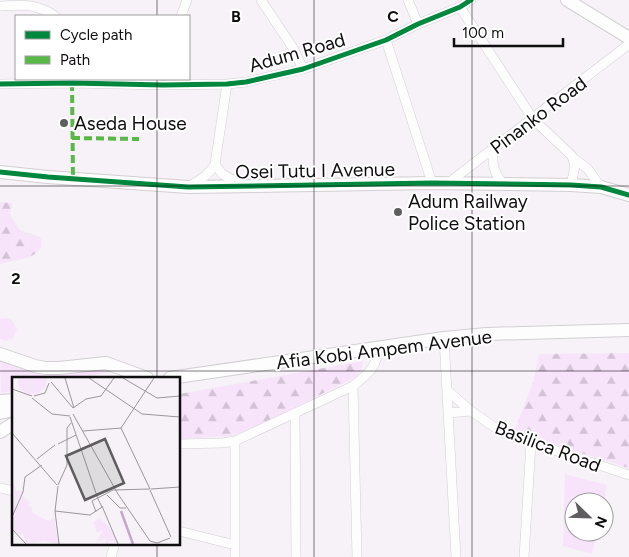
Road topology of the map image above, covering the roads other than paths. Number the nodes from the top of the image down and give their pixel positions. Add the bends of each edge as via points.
1 (186, 0) edge
2 (261, 0) edge
3 (408, 0) edge
4 (471, 0) edge
5 (567, 0) edge
6 (0, 6) edge
7 (460, 7) junction
8 (53, 15) edge
9 (181, 15) edge
10 (418, 24) junction
11 (629, 38) edge
12 (386, 40) junction
13 (629, 44) edge
14 (303, 69) junction
15 (72, 81) edge
16 (163, 82) edge
17 (0, 84) edge
18 (227, 84) junction
19 (533, 119) junction
20 (494, 148) junction
21 (573, 158) junction
22 (215, 164) junction
23 (0, 174) edge
24 (432, 183) junction
25 (447, 184) junction
26 (504, 185) junction
27 (570, 185) junction
28 (242, 186) junction
29 (188, 187) junction
30 (601, 187) junction
31 (629, 195) edge
32 (629, 330) edge
33 (629, 338) edge
34 (444, 341) junction
35 (377, 351) junction
36 (0, 354) edge
37 (144, 377) edge
38 (178, 377) edge
39 (180, 385) edge
40 (353, 386) junction
41 (448, 391) junction
42 (471, 410) junction
43 (449, 413) junction
44 (295, 414) junction
45 (12, 424) edge
46 (0, 432) edge
47 (235, 440) junction
48 (531, 443) junction
49 (180, 444) edge
50 (629, 475) edge
51 (180, 531) edge
52 (115, 544) edge
53 (235, 544) junction
54 (112, 557) edge
55 (235, 557) edge
56 (296, 557) edge
57 (357, 557) edge
58 (456, 557) edge
59 (524, 557) edge

1 - 9 street
2 - 14 street
3 - 10 street
4 - 7 street, Adum Road
5 - 11 main road
6 - 8 street via 33,6
7 - 10 street, Adum Road
7 - 19 street
10 - 12 street, Adum Road
12 - 14 street, Adum Road
12 - 24 street
13 - 19 street, Pinanko Road
14 - 18 street, Adum Road
15 - 16 street, Adum Road
15 - 17 street, Adum Road
16 - 18 street, Adum Road
18 - 22 street
19 - 20 street, Pinanko Road
19 - 21 street
20 - 25 street, Pinanko Road
20 - 26 street via 494,170
21 - 27 street via 575,166
21 - 30 street via 587,168
22 - 28 street via 222,174
22 - 29 street via 211,172
23 - 29 main road, Osei Tutu I Avenue
24 - 25 main road, Osei Tutu I Avenue
24 - 28 main road, Osei Tutu I Avenue
25 - 26 main road, Osei Tutu I Avenue
26 - 27 main road, Osei Tutu I Avenue
27 - 30 main road, Osei Tutu I Avenue
28 - 29 main road, Osei Tutu I Avenue
30 - 31 main road, Osei Tutu I Avenue
32 - 34 main road, Afia Kobi Ampem Avenue via 487,334
33 - 34 main road, Afia Kobi Ampem Avenue
34 - 35 main road, Afia Kobi Ampem Avenue
34 - 41 street
35 - 38 main road, Afia Kobi Ampem Avenue
35 - 39 main road, Afia Kobi Ampem Avenue
35 - 40 street via 371,371
36 - 37 main road via 35,366 59,368 106,364
40 - 44 street
40 - 57 street
41 - 42 street, Basilica Road
41 - 43 street
42 - 43 street
42 - 48 street, Basilica Road via 496,429
43 - 58 street
44 - 47 street
44 - 56 street
45 - 46 main road
47 - 49 street
47 - 53 street
48 - 50 street, Basilica Road
48 - 59 street
51 - 53 street
52 - 54 street
53 - 55 street

